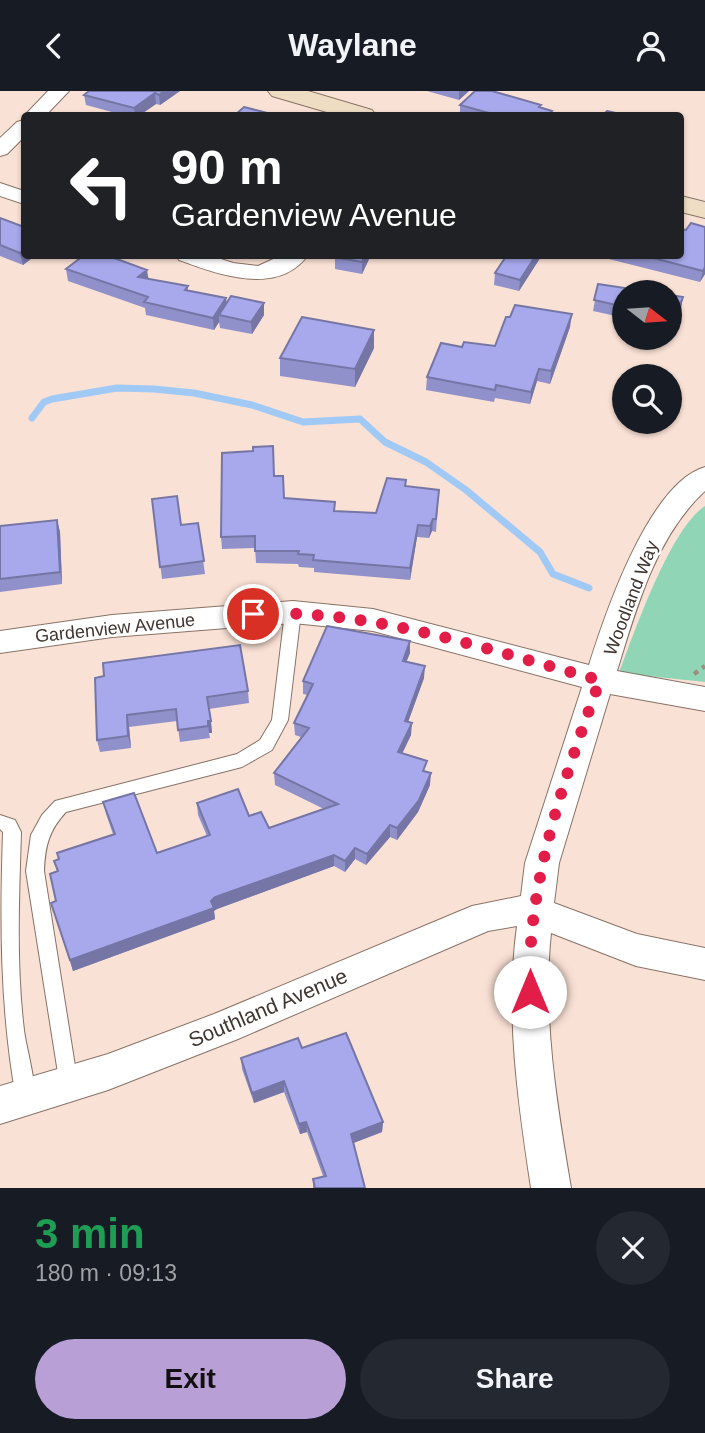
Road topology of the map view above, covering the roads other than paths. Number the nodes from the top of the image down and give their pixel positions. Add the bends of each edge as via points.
1 (59, 91) edge
2 (281, 91) edge
3 (38, 112) edge
4 (353, 112) edge
5 (21, 129) edge
6 (0, 150) edge
7 (0, 189) edge
8 (21, 197) edge
9 (684, 205) edge
10 (705, 210) edge
11 (199, 259) edge
12 (293, 259) edge
13 (705, 476) edge
14 (293, 612) junction
15 (0, 642) edge
16 (600, 680) junction
17 (705, 699) edge
18 (0, 821) edge
19 (534, 911) junction
20 (705, 964) edge
21 (7, 1028) edge
22 (68, 1084) junction
23 (13, 1101) edge
24 (551, 1188) edge

1 - 3 street
2 - 4 street
5 - 6 street
7 - 8 street
9 - 10 street
11 - 12 street via 254,273 285,266
13 - 16 street, Woodland Way via 674,504 652,540
14 - 15 street, Gardenview Avenue via 113,626
14 - 16 street, Gardenview Avenue via 373,620
14 - 22 lane via 281,720 266,745 242,759 61,806 43,824 35,846 35,871
16 - 17 street, Gardenview Avenue
16 - 19 street, Woodland Way via 542,863
18 - 21 lane via 12,832
19 - 20 street via 636,950
19 - 22 street, Southland Avenue via 484,917 225,1027
19 - 24 street, Woodland Way via 529,969 531,1037
21 - 23 lane via 17,1060
22 - 23 street, Southland Avenue

